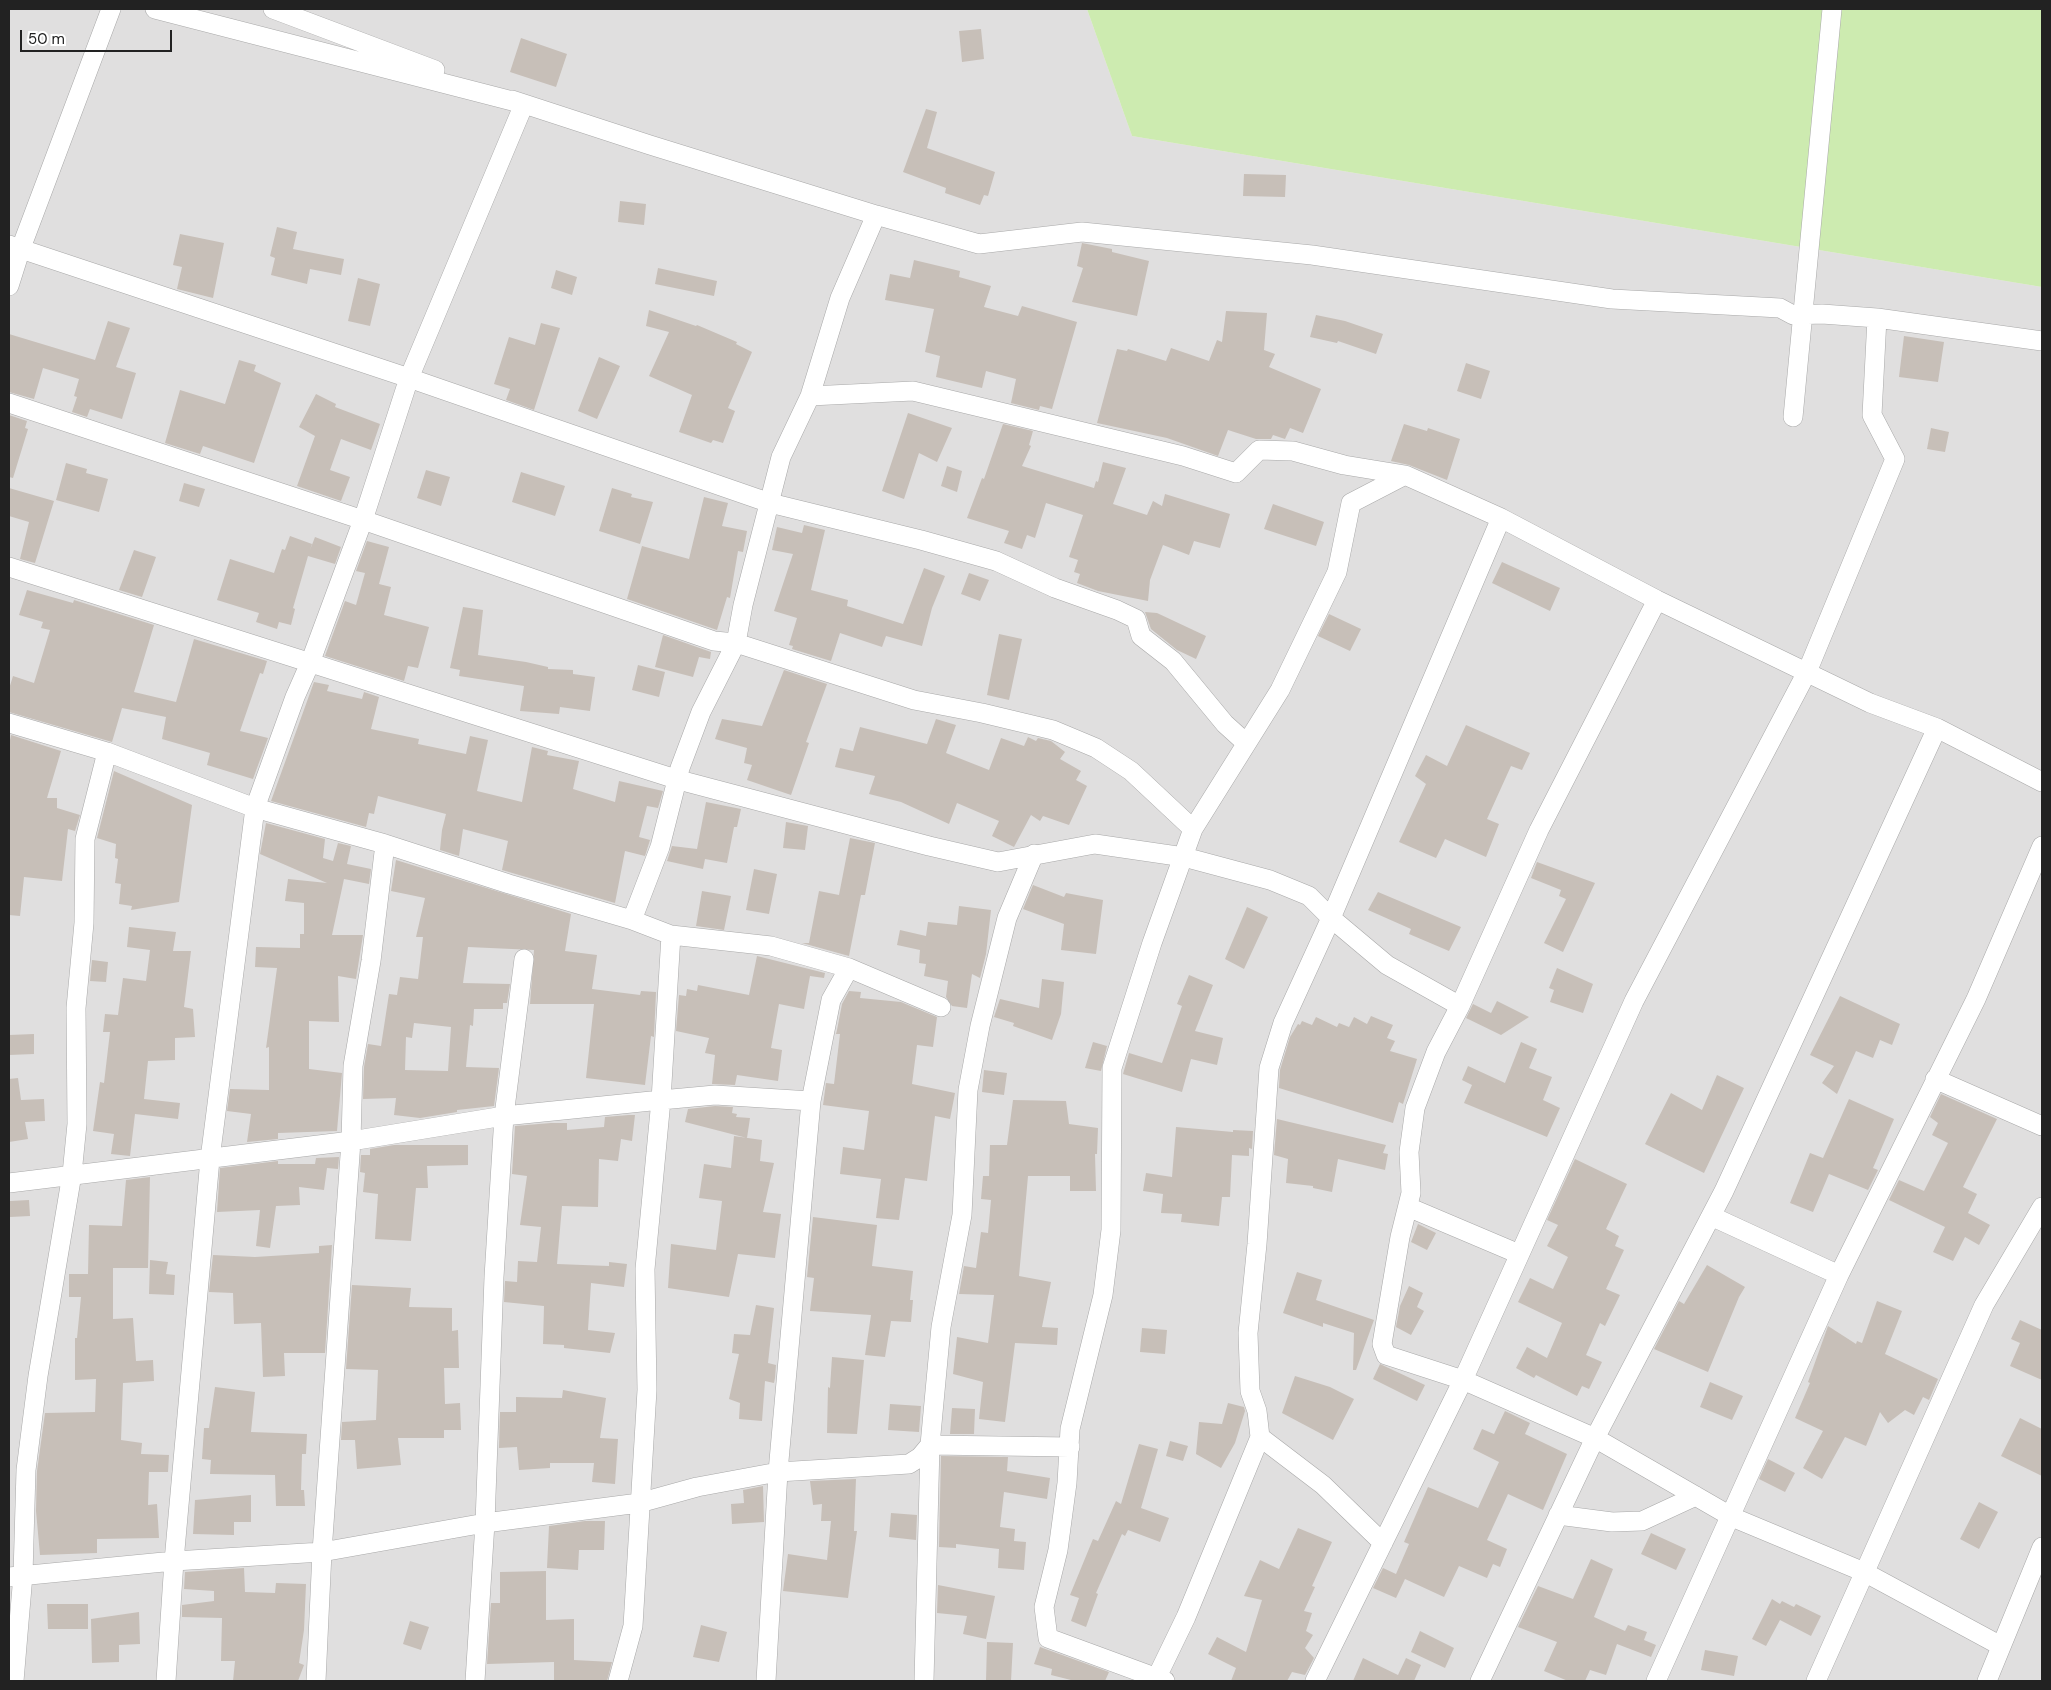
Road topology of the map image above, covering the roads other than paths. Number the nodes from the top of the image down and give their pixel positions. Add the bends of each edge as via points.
1 (111, 9) edge
2 (155, 9) edge
3 (273, 9) edge
4 (1832, 9) edge
5 (524, 104) junction
6 (876, 215) junction
7 (15, 246) edge
8 (9, 286) edge
9 (1803, 314) junction
10 (1877, 318) junction
11 (2042, 341) edge
12 (409, 378) junction
13 (810, 396) junction
14 (9, 402) edge
15 (1793, 417) dead end
16 (1405, 475) junction
17 (770, 503) junction
18 (1501, 518) junction
19 (363, 520) junction
20 (9, 567) edge
21 (1657, 600) junction
22 (736, 643) junction
23 (310, 663) junction
24 (1807, 672) junction
25 (9, 723) edge
26 (1937, 728) junction
27 (1246, 743) junction
28 (106, 752) junction
29 (679, 780) junction
30 (2042, 782) edge
31 (255, 808) junction
32 (1193, 829) junction
33 (385, 844) junction
34 (2042, 846) edge
35 (1034, 854) junction
36 (1184, 857) junction
37 (1331, 918) junction
38 (632, 920) junction
39 (671, 936) junction
40 (524, 959) dead end
41 (849, 968) junction
42 (1460, 1006) junction
43 (941, 1007) dead end
44 (1935, 1079) junction
45 (662, 1100) junction
46 (811, 1101) junction
47 (504, 1116) junction
48 (2042, 1126) edge
49 (351, 1141) junction
50 (210, 1158) junction
51 (72, 1174) junction
52 (9, 1183) edge
53 (1408, 1207) junction
54 (2042, 1207) edge
55 (1711, 1216) junction
56 (1518, 1254) junction
57 (1839, 1275) junction
58 (1463, 1380) junction
59 (1260, 1437) junction
60 (1595, 1438) junction
61 (930, 1445) junction
62 (1070, 1447) junction
63 (778, 1472) junction
64 (1696, 1496) junction
65 (639, 1503) junction
66 (1558, 1515) junction
67 (1732, 1517) junction
68 (485, 1523) junction
69 (1383, 1543) junction
70 (2042, 1547) edge
71 (322, 1552) junction
72 (174, 1561) junction
73 (1864, 1572) junction
74 (16, 1576) edge
75 (2001, 1646) junction
76 (1159, 1680) edge
77 (14, 1681) edge
78 (166, 1681) edge
79 (316, 1681) edge
80 (475, 1681) edge
81 (618, 1681) edge
82 (766, 1681) edge
83 (924, 1681) edge
84 (1315, 1681) edge
85 (1480, 1681) edge
86 (1656, 1681) edge
87 (1816, 1681) edge
88 (1987, 1681) edge

1 - 7 street
2 - 5 street
3 - 5 street
4 - 9 street
5 - 6 street
5 - 12 street
6 - 9 street via 979,244 1082,232 1312,255 1612,299 1780,308 1792,315
6 - 13 street via 840,298
7 - 8 street
7 - 12 street
9 - 10 street
9 - 15 street
10 - 11 street
10 - 24 street via 1872,414 1895,459
12 - 17 street
12 - 19 street
13 - 16 street via 913,392 1183,456 1236,473 1260,450 1293,451 1344,465
13 - 17 street via 781,457
14 - 19 street
16 - 18 street
16 - 27 street via 1351,503 1337,572 1280,690
17 - 22 street
17 - 27 street via 996,561 1055,588 1136,618 1141,636 1174,661 1225,724
18 - 21 street
18 - 37 street
19 - 22 street via 714,641
19 - 23 street
20 - 23 street
21 - 24 street
21 - 42 street via 1539,830
22 - 29 street via 701,712 680,768
22 - 32 street via 914,700 982,712 1053,730 1096,748 1131,771
23 - 29 street
23 - 31 street
24 - 26 street via 1870,703
24 - 56 street via 1634,1001
25 - 28 street
26 - 30 street
26 - 55 street
27 - 32 street
28 - 31 street
28 - 51 street via 85,840 84,923 76,1008 77,1124
29 - 35 street via 998,862
29 - 38 street via 660,847
31 - 33 street
31 - 50 street
32 - 36 street
33 - 38 street
33 - 49 street via 371,962 353,1066
34 - 44 street via 1976,999
35 - 36 street via 1095,844
35 - 61 street via 1007,918 968,1090 962,1215 941,1327
36 - 37 street via 1270,880 1309,896
36 - 62 street via 1152,943 1112,1068 1111,1230 1103,1295 1070,1428
37 - 42 street via 1387,965
37 - 59 street via 1282,1023 1270,1068 1248,1333 1250,1391 1257,1411
38 - 39 street
39 - 41 street via 771,946
39 - 45 street
40 - 47 street
41 - 43 street
41 - 46 street via 831,1000
42 - 53 street via 1436,1052 1415,1108 1409,1152 1412,1193
44 - 48 street
44 - 57 street
45 - 46 street via 715,1095
45 - 47 street
45 - 65 street via 645,1269 647,1390
46 - 63 street
47 - 49 street
47 - 68 street
49 - 50 street
49 - 71 street
50 - 51 street
50 - 72 street
51 - 52 street
51 - 74 street via 38,1376
53 - 56 street
53 - 58 street via 1382,1344 1386,1354
54 - 73 street via 1984,1305
55 - 57 street
55 - 60 street
56 - 58 street
57 - 67 street
58 - 60 street
58 - 69 street
59 - 69 street via 1323,1485
59 - 76 street
60 - 64 street
60 - 66 street
61 - 62 street
61 - 63 street via 920,1458 910,1464
61 - 83 street
62 - 76 street via 1058,1550 1044,1607 1048,1638
63 - 65 street via 697,1487
63 - 82 street
64 - 66 street via 1642,1521 1612,1522
64 - 67 street
65 - 68 street
65 - 81 street via 633,1626
66 - 85 street
67 - 73 street
67 - 86 street
68 - 71 street
68 - 80 street
69 - 84 street
70 - 75 street
71 - 72 street
71 - 79 street
72 - 74 street
72 - 78 street
73 - 75 street
73 - 87 street
74 - 77 street
75 - 88 street

